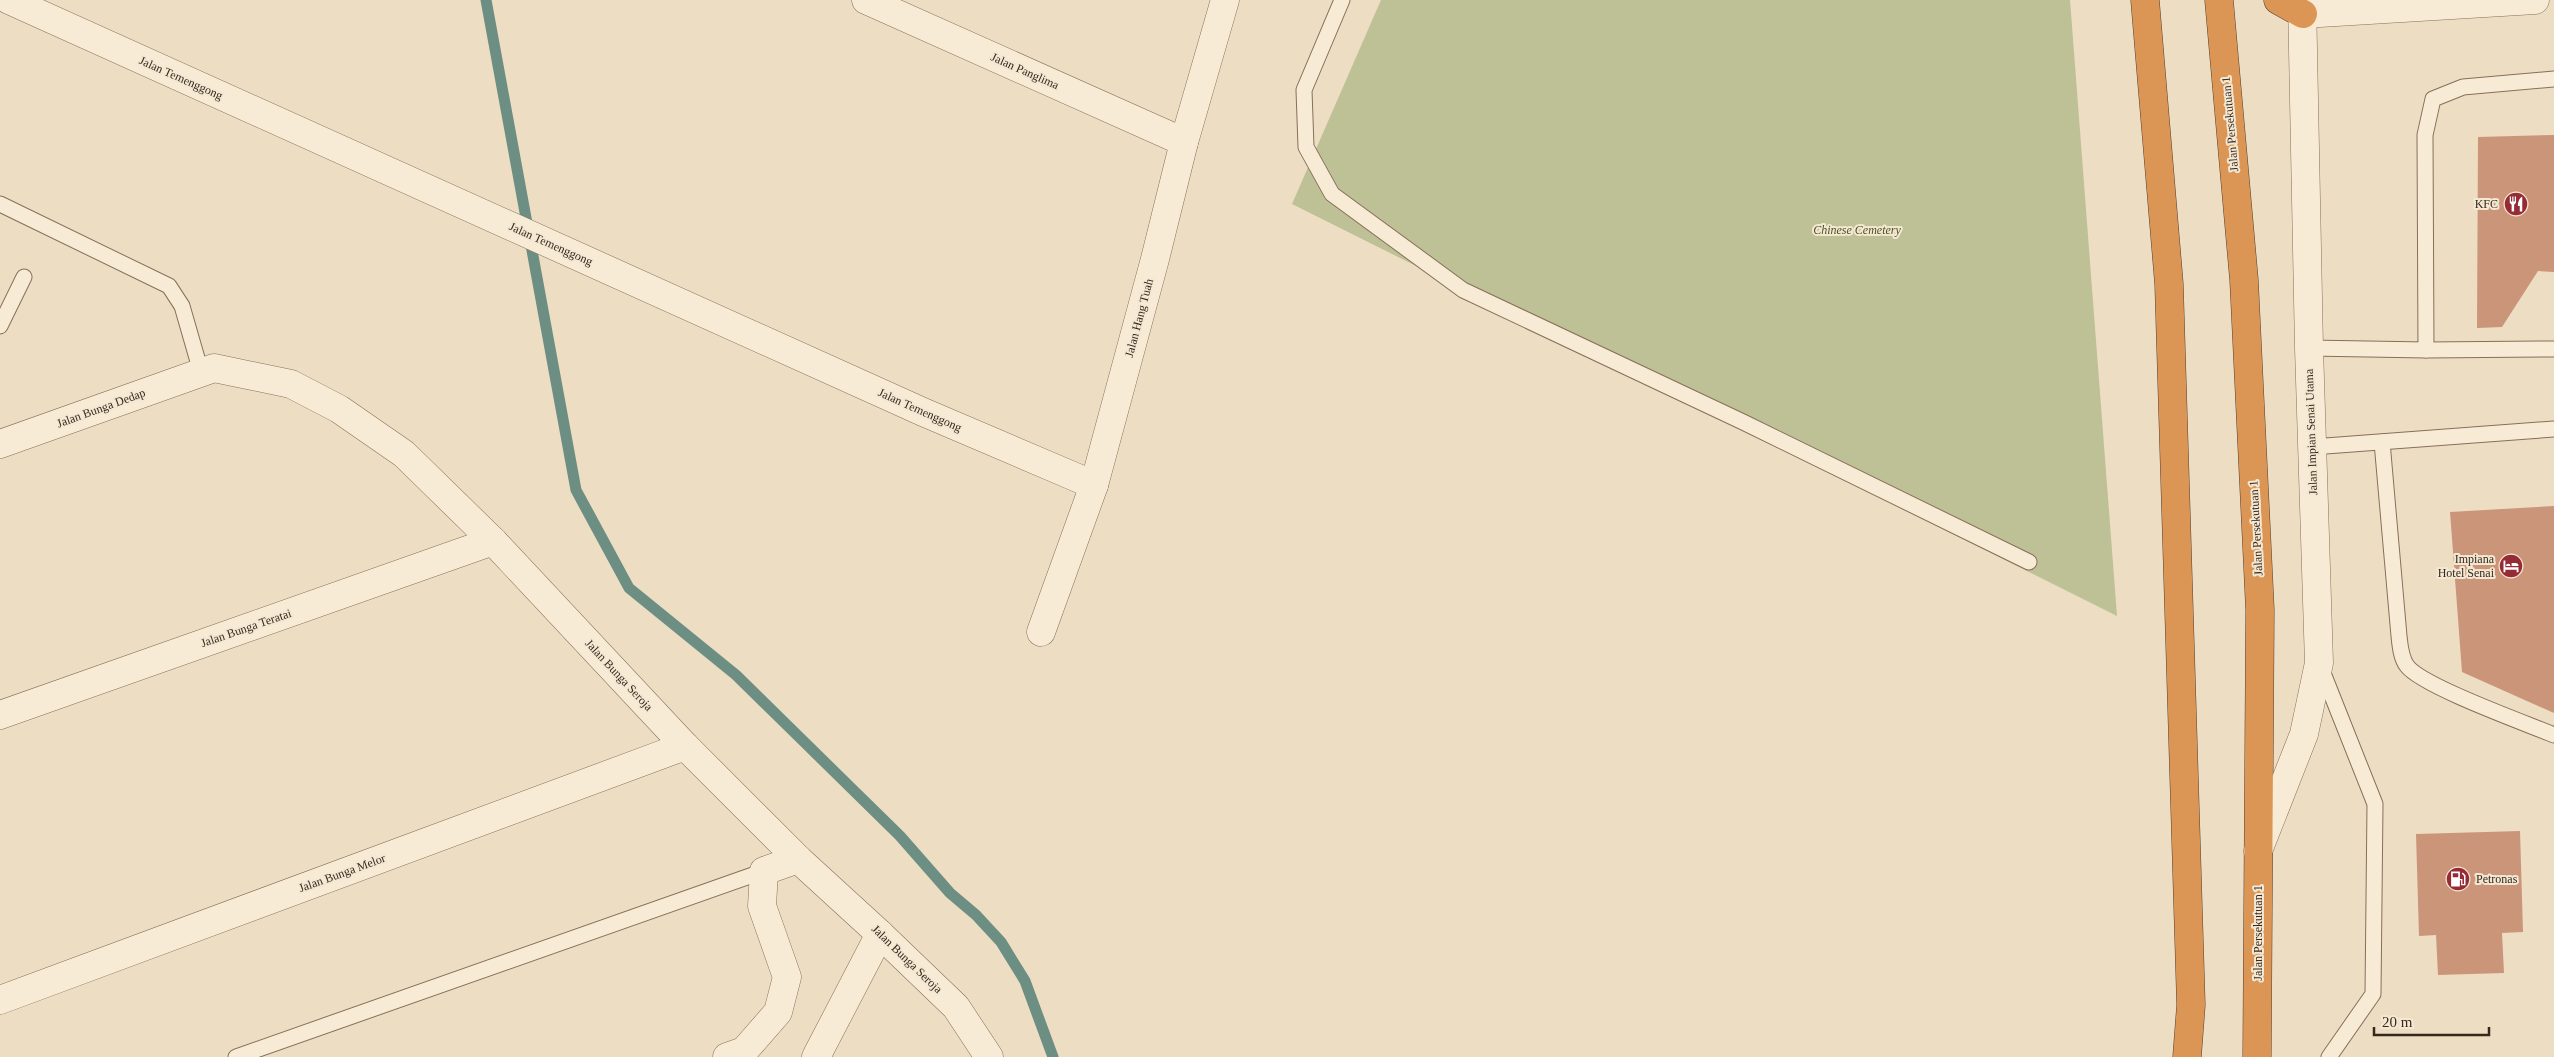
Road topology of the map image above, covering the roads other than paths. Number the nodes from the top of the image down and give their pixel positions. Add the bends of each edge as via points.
1 (9, 0) edge
2 (866, 0) edge
3 (1225, 0) edge
4 (1342, 0) edge
5 (2145, 0) edge
6 (2219, 0) edge
7 (2278, 0) edge
8 (2534, 0) edge
9 (2463, 2) edge
10 (2302, 7) edge
11 (2554, 79) edge
12 (1184, 142) junction
13 (0, 204) edge
14 (24, 278) dead end
15 (0, 326) edge
16 (2309, 348) junction
17 (2554, 349) edge
18 (2426, 350) junction
19 (201, 372) junction
20 (2554, 429) edge
21 (2382, 442) junction
22 (0, 444) edge
23 (2312, 447) junction
24 (1094, 485) junction
25 (492, 541) junction
26 (2029, 562) dead end
27 (1041, 632) dead end
28 (2319, 663) junction
29 (0, 715) edge
30 (2554, 735) edge
31 (685, 746) junction
32 (2257, 854) junction
33 (798, 859) junction
34 (764, 871) junction
35 (880, 934) junction
36 (0, 1000) edge
37 (2191, 1005) junction
38 (243, 1056) edge
39 (727, 1057) edge
40 (816, 1057) edge
41 (989, 1057) edge
42 (2174, 1057) edge
43 (2187, 1057) edge
44 (2257, 1057) edge
45 (2329, 1057) edge

1 - 24 street, Jalan Temenggong via 922,412
2 - 12 street, Jalan Panglima
3 - 12 street, Jalan Hang Tuah
4 - 26 lane via 1304,90 1306,146 1332,194 1463,290
5 - 37 highway via 2168,284
6 - 32 highway, Jalan Persekutuan 1 via 2244,280 2260,610
7 - 10 highway
8 - 9 street
9 - 10 street
10 - 16 street, Jalan Impian Senai Utama
11 - 18 lane via 2463,87 2433,99 2425,135
12 - 24 street, Jalan Hang Tuah
13 - 19 lane via 169,286 182,306
14 - 15 lane
16 - 18 lane
16 - 23 street, Jalan Impian Senai Utama
17 - 18 lane
19 - 22 street, Jalan Bunga Dedap
19 - 25 street, Jalan Bunga Seroja via 214,368 290,384 339,409 404,454
20 - 21 lane
21 - 23 lane
21 - 30 lane via 2399,636 2406,664 2440,687
23 - 28 street, Jalan Impian Senai Utama
24 - 27 street, Jalan Hang Tuah
25 - 29 street, Jalan Bunga Teratai
25 - 31 street, Jalan Bunga Seroja
28 - 32 street, Jalan Impian Senai Utama via 2304,734
28 - 45 lane via 2375,804 2373,994
31 - 33 street, Jalan Bunga Seroja
31 - 36 street, Jalan Bunga Melor
32 - 44 highway, Jalan Persekutuan 1
33 - 34 street
33 - 35 street, Jalan Bunga Seroja
34 - 38 lane
34 - 39 street via 762,906 787,977 778,1012 744,1051
35 - 40 street
35 - 41 street, Jalan Bunga Seroja via 956,1007
37 - 42 street
37 - 43 highway

